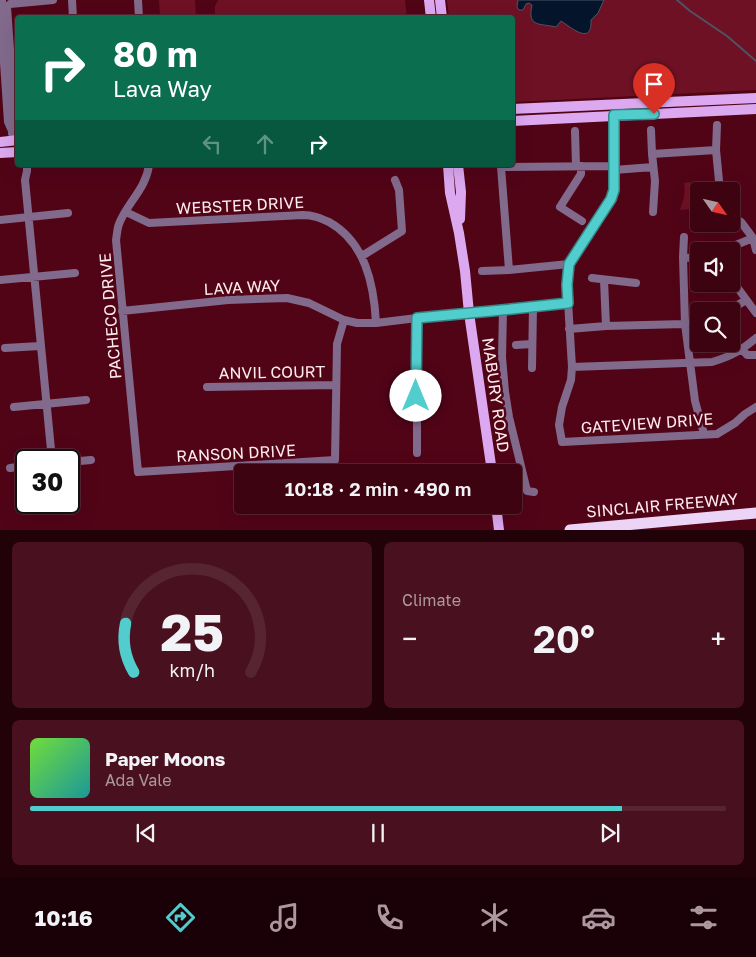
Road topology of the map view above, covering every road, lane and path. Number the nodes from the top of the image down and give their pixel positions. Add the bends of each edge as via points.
1 (2, 0) edge
2 (53, 0) edge
3 (72, 0) edge
4 (138, 0) edge
5 (429, 0) edge
6 (440, 0) edge
7 (73, 15) edge
8 (139, 15) edge
9 (431, 15) edge
10 (442, 15) edge
11 (1, 30) edge
12 (756, 98) edge
13 (15, 102) edge
14 (515, 109) edge
15 (756, 110) edge
16 (614, 115) junction
17 (515, 121) edge
18 (717, 125) dead end
19 (651, 130) dead end
20 (575, 131) dead end
21 (15, 138) edge
22 (0, 142) edge
23 (716, 150) junction
24 (15, 152) edge
25 (0, 153) edge
26 (652, 154) junction
27 (515, 166) edge
28 (579, 166) junction
29 (27, 167) edge
30 (149, 167) edge
31 (448, 167) edge
32 (458, 167) edge
33 (501, 167) edge
34 (653, 167) junction
35 (614, 168) junction
36 (395, 180) dead end
37 (719, 182) edge
38 (126, 212) junction
39 (653, 212) dead end
40 (68, 213) dead end
41 (28, 217) junction
42 (0, 220) edge
43 (582, 221) dead end
44 (740, 221) edge
45 (459, 233) junction
46 (684, 237) dead end
47 (753, 238) junction
48 (740, 243) edge
49 (756, 250) edge
50 (362, 256) junction
51 (683, 257) junction
52 (690, 258) edge
53 (569, 264) junction
54 (509, 270) junction
55 (482, 271) dead end
56 (75, 273) dead end
57 (34, 277) junction
58 (592, 278) dead end
59 (0, 280) edge
60 (604, 280) junction
61 (636, 283) dead end
62 (740, 290) edge
63 (746, 300) junction
64 (568, 303) junction
65 (740, 304) edge
66 (532, 307) junction
67 (122, 310) junction
68 (502, 310) junction
69 (469, 312) junction
70 (756, 313) edge
71 (417, 318) junction
72 (344, 320) junction
73 (376, 323) junction
74 (690, 323) edge
75 (685, 324) junction
76 (606, 326) junction
77 (569, 329) junction
78 (756, 338) edge
79 (532, 344) junction
80 (516, 345) dead end
81 (40, 346) junction
82 (5, 348) dead end
83 (742, 349) junction
84 (756, 355) edge
85 (691, 363) junction
86 (572, 367) junction
87 (532, 368) dead end
88 (336, 385) junction
89 (207, 387) dead end
90 (86, 400) dead end
91 (46, 404) junction
92 (14, 407) dead end
93 (756, 407) edge
94 (704, 434) junction
95 (51, 449) edge
96 (417, 453) dead end
97 (91, 460) dead end
98 (80, 461) edge
99 (491, 464) edge
100 (15, 467) edge
101 (10, 468) dead end
102 (138, 472) joint
103 (534, 492) dead end
104 (756, 513) edge
105 (497, 514) edge
106 (499, 530) edge
107 (570, 530) edge

1 - 11 street
2 - 13 street via 10,4 7,7
3 - 7 street
4 - 8 street
5 - 9 main road
6 - 10 main road
11 - 21 street via 8,122
12 - 14 main road
15 - 16 main road
16 - 17 main road
16 - 35 street
18 - 23 street
19 - 26 street
20 - 28 street
21 - 22 main road
23 - 26 street
23 - 37 street
24 - 25 main road
26 - 34 street
27 - 28 street
28 - 35 street
28 - 43 street via 581,174 560,207
29 - 41 street
30 - 38 street, PACHECO DRIVE via 140,190
31 - 45 main road, MABURY ROAD
32 - 45 main road, MABURY ROAD
33 - 54 street
34 - 35 street
34 - 39 street
35 - 53 street via 611,199
36 - 50 street via 399,190 402,231
38 - 50 street, WEBSTER DRIVE via 149,223 313,215 338,227
38 - 67 street, PACHECO DRIVE via 116,240
40 - 41 street
41 - 42 street
41 - 57 street
44 - 47 street
45 - 69 main road, MABURY ROAD
46 - 51 street
47 - 48 street
47 - 49 street
50 - 73 street, WEBSTER DRIVE via 374,294
51 - 52 street
51 - 75 street
53 - 54 street
53 - 64 street
54 - 55 street
56 - 57 street
57 - 59 street
57 - 81 street
58 - 60 street
60 - 61 street
60 - 76 street
62 - 63 street
63 - 65 street
63 - 70 street
64 - 66 street, LAVA WAY
64 - 77 street
66 - 68 street, LAVA WAY
66 - 79 street
67 - 72 street, LAVA WAY via 288,298 309,303
67 - 102 street, PACHECO DRIVE
68 - 69 street, LAVA WAY
68 - 103 street via 502,357 509,416 527,491
69 - 71 street, LAVA WAY
69 - 99 main road, MABURY ROAD
71 - 73 street, LAVA WAY
71 - 96 street
72 - 73 street, LAVA WAY
72 - 88 street via 337,344
74 - 75 street
75 - 76 street
75 - 85 street
76 - 77 street
77 - 86 street
78 - 83 street
79 - 80 street
79 - 87 street
81 - 82 street
81 - 91 street
83 - 84 street via 747,355
83 - 85 street via 712,362
85 - 86 street
85 - 94 street via 695,401
86 - 94 street, GATEVIEW DRIVE via 559,425 562,442
88 - 89 street, ANVIL COURT
88 - 102 street, RANSON DRIVE via 335,460
90 - 91 street
91 - 92 street
91 - 95 street
93 - 94 street, GATEVIEW DRIVE via 717,434
97 - 98 street
100 - 101 street
104 - 107 highway, SINCLAIR FREEWAY
105 - 106 main road

